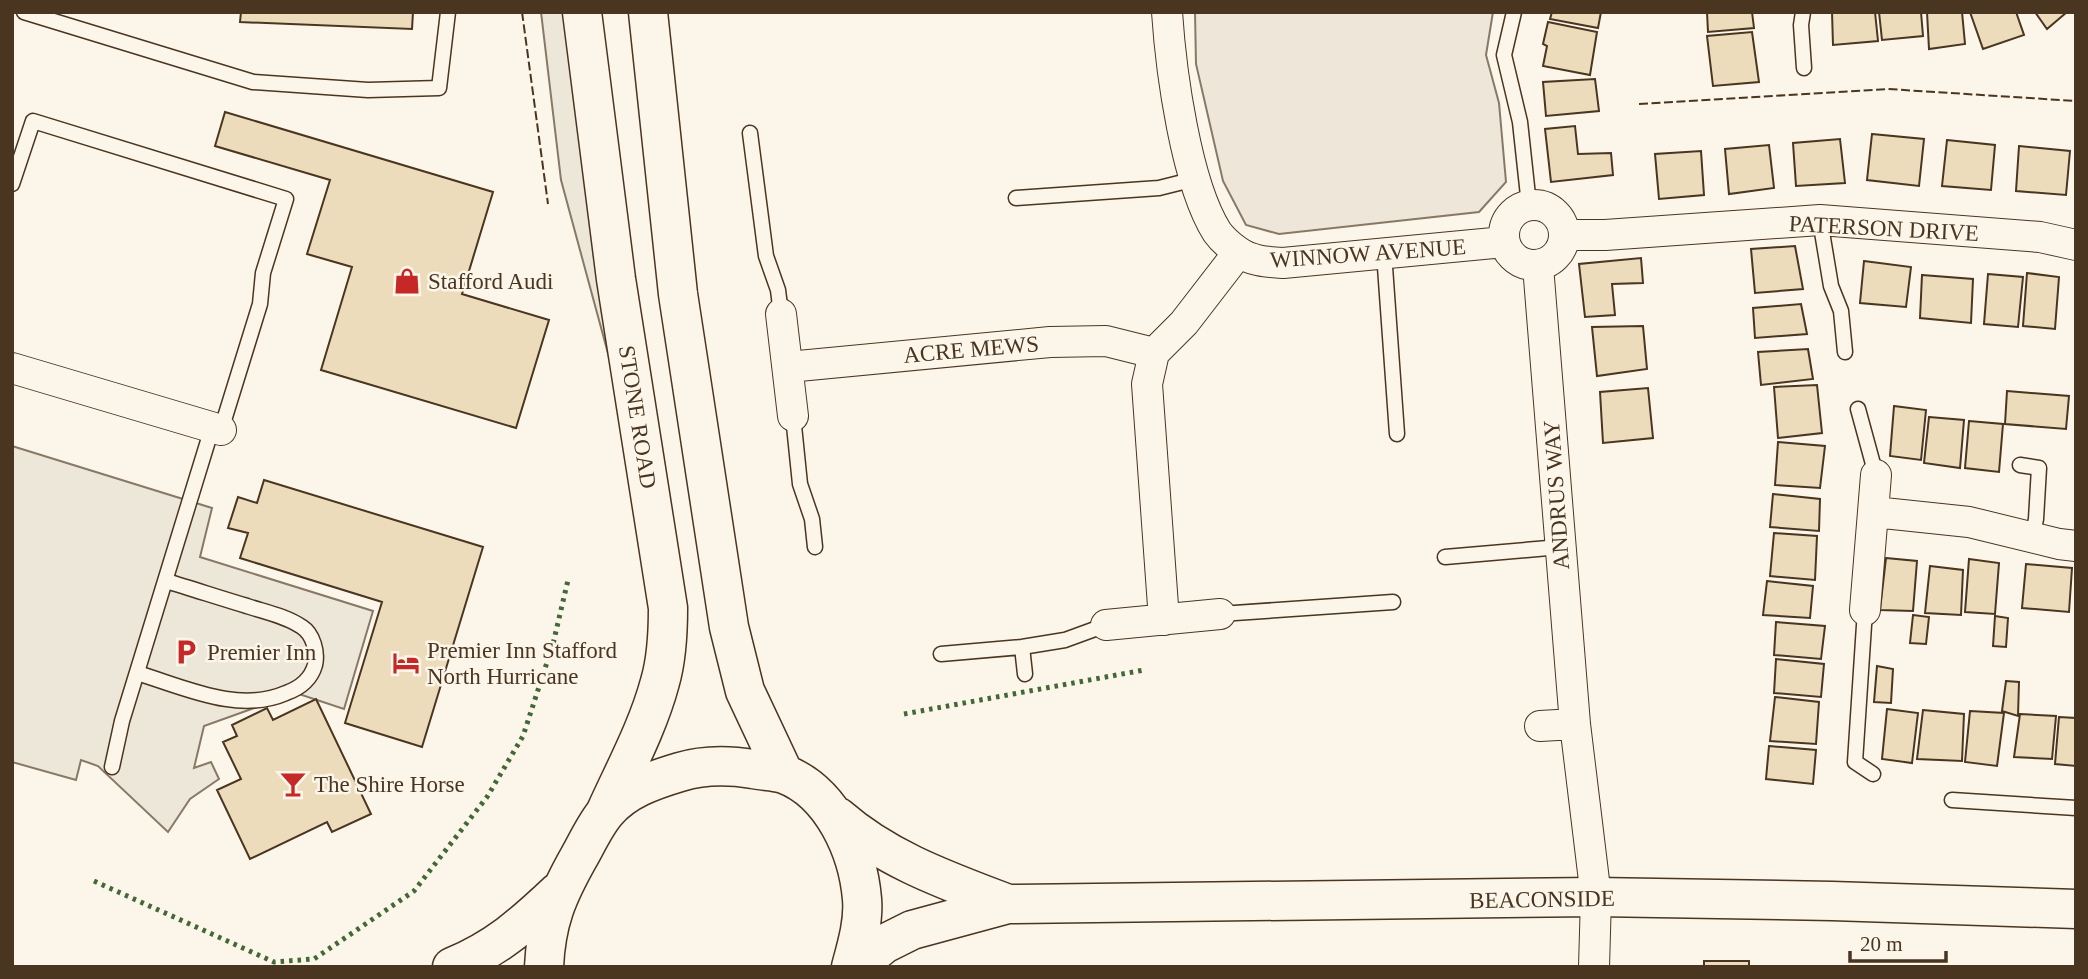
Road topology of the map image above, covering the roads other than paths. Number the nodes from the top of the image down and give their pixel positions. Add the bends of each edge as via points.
1 (24, 12) edge
2 (448, 12) edge
3 (582, 12) edge
4 (648, 12) edge
5 (1167, 12) edge
6 (1514, 12) edge
7 (1803, 12) edge
8 (1804, 68) dead end
9 (750, 133) dead end
10 (1195, 179) junction
11 (12, 184) edge
12 (1016, 198) dead end
13 (1529, 205) junction
14 (1821, 220) junction
15 (1565, 235) junction
16 (1504, 242) junction
17 (2076, 245) edge
18 (1238, 253) junction
19 (1384, 253) junction
20 (1538, 266) junction
21 (781, 314) joint
22 (1844, 352) dead end
23 (1154, 353) junction
24 (788, 367) junction
25 (12, 368) edge
26 (1858, 409) dead end
27 (793, 416) joint
28 (217, 429) junction
29 (1396, 434) dead end
30 (2020, 465) dead end
31 (1876, 475) joint
32 (1874, 512) junction
33 (2032, 538) junction
34 (2076, 546) edge
35 (815, 547) dead end
36 (1560, 547) junction
37 (1445, 557) dead end
38 (166, 581) junction
39 (1393, 602) dead end
40 (1865, 610) joint
41 (1220, 614) joint
42 (1164, 620) junction
43 (1106, 625) joint
44 (1022, 646) junction
45 (941, 654) dead end
46 (137, 673) junction
47 (1025, 674) dead end
48 (1575, 724) junction
49 (1540, 726) dead end
50 (112, 766) dead end
51 (784, 774) junction
52 (1873, 774) dead end
53 (1952, 800) dead end
54 (2076, 808) edge
55 (829, 809) junction
56 (606, 811) junction
57 (560, 890) junction
58 (1596, 897) junction
59 (1008, 904) junction
60 (2076, 909) edge
61 (452, 967) edge
62 (544, 967) edge
63 (851, 967) edge
64 (856, 967) edge
65 (1594, 967) edge

1 - 2 lane via 253,82 368,90 439,88
3 - 56 highway, STONE ROAD via 615,279 668,608 668,644 660,682
4 - 51 highway via 678,294 729,627 745,691
5 - 10 street, WINNOW AVENUE
6 - 13 lane via 1504,55 1520,122
7 - 8 lane
9 - 21 lane via 766,256
10 - 12 lane via 1159,188
10 - 18 street, WINNOW AVENUE via 1218,234
11 - 28 lane via 33,121 286,200 263,273 260,304
13 - 15 street via 1550,208 1563,224
13 - 16 street via 1506,222
14 - 15 street, PATERSON DRIVE
14 - 17 street, PATERSON DRIVE via 2040,237
14 - 22 lane via 1831,286 1841,312
15 - 20 street via 1558,254
16 - 19 street, WINNOW AVENUE
16 - 20 street via 1518,261
18 - 19 street, WINNOW AVENUE via 1259,261 1283,262
18 - 23 street via 1184,323
19 - 29 lane
20 - 36 street, ANDRUS WAY
21 - 24 street
23 - 24 street, ACRE MEWS via 1106,341 1050,342
23 - 42 street via 1147,384
24 - 27 street
25 - 28 street
26 - 31 lane
27 - 35 lane via 800,484 812,519
28 - 38 lane
30 - 33 lane via 2039,468
31 - 32 street
32 - 33 street via 1969,522
32 - 40 street
33 - 34 street
36 - 37 lane
36 - 48 street, ANDRUS WAY
38 - 46 lane
38 - 46 lane via 284,617 304,628 315,646 316,663 310,678 269,701 242,702
39 - 41 lane
40 - 52 lane via 1855,762
41 - 42 street
42 - 43 street
43 - 44 lane via 1065,640
44 - 45 lane
44 - 47 lane
46 - 50 lane
48 - 49 street
48 - 58 street, ANDRUS WAY
51 - 55 highway, BEACONSIDE
51 - 56 highway via 695,767 636,788
53 - 54 lane
55 - 59 highway, BEACONSIDE via 886,853
55 - 63 highway via 853,856 862,900
56 - 57 highway, STONE ROAD
57 - 61 highway via 491,948
57 - 62 highway via 545,936
58 - 59 highway, BEACONSIDE
58 - 60 highway, BEACONSIDE
58 - 65 street, ANDRUS WAY
59 - 64 highway, BEACONSIDE via 912,930 884,944

